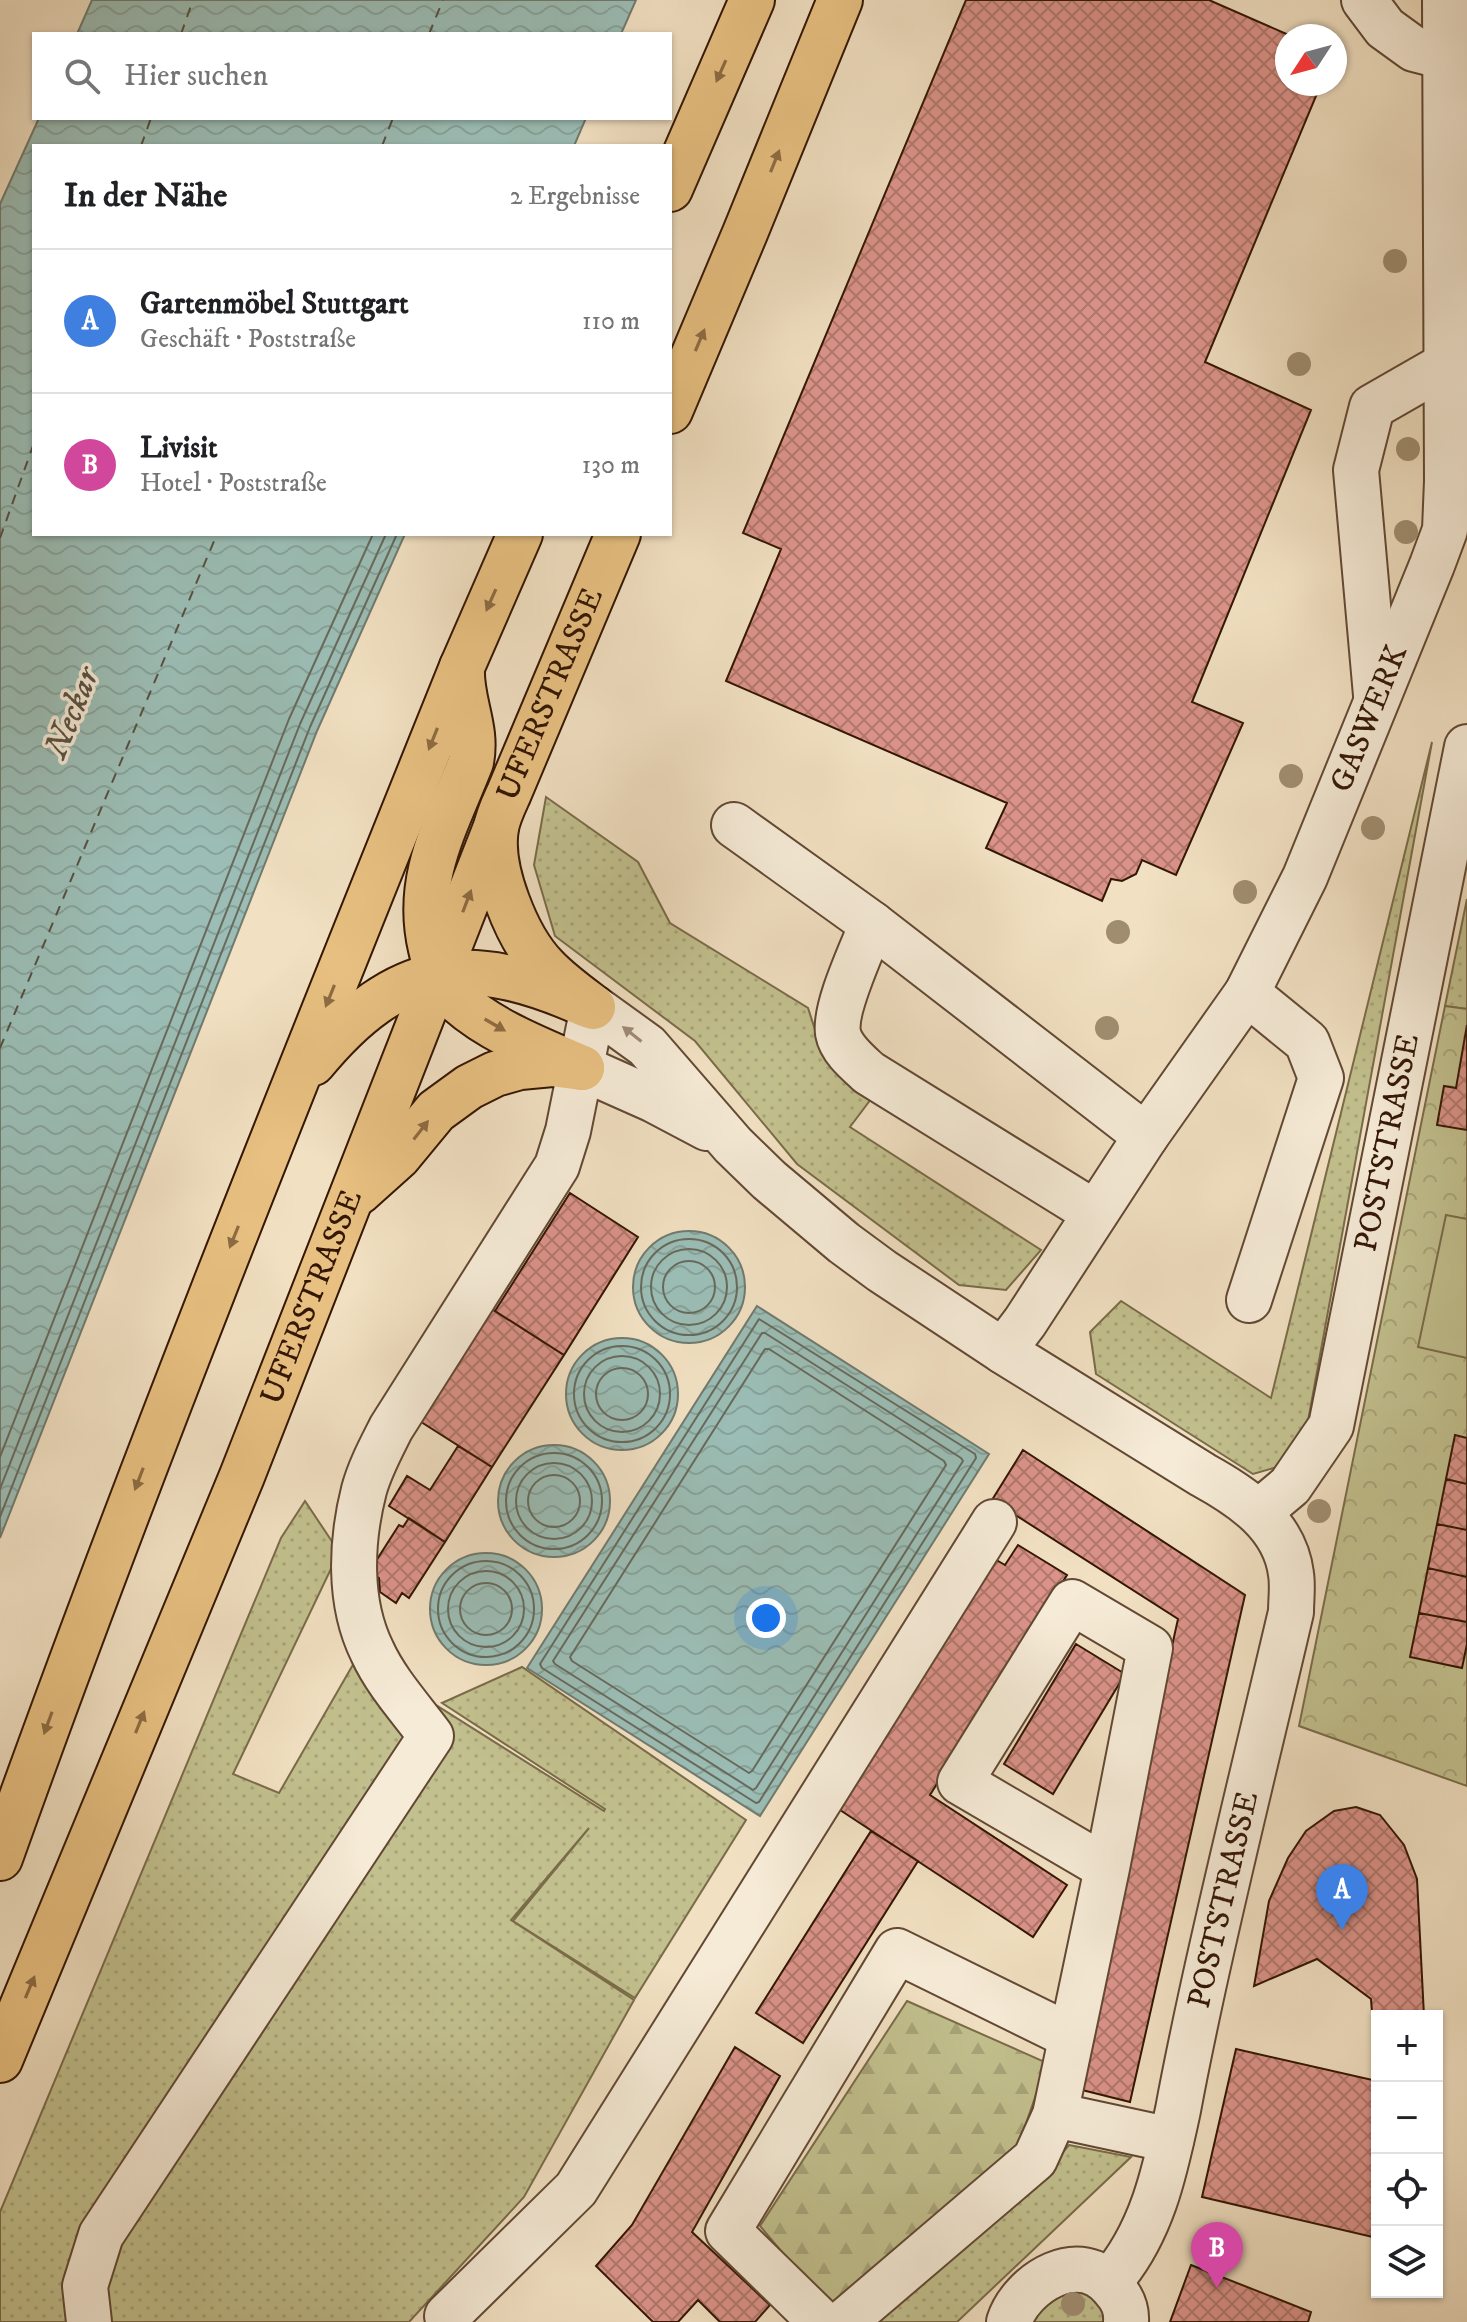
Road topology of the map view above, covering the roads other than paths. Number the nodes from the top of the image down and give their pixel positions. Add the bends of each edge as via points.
1 (752, 0) edge
2 (840, 0) edge
3 (1364, 0) edge
4 (1445, 0) edge
5 (1445, 57) junction
6 (672, 184) edge
7 (1456, 224) edge
8 (1447, 364) junction
9 (672, 406) edge
10 (519, 536) edge
11 (617, 536) edge
12 (462, 667) junction
13 (1376, 702) junction
14 (1467, 747) edge
15 (734, 825) dead end
16 (496, 827) junction
17 (872, 924) junction
18 (438, 974) junction
19 (1247, 993) junction
20 (593, 1007) junction
21 (582, 1068) junction
22 (290, 1094) junction
23 (1146, 1136) junction
24 (733, 1145) junction
25 (348, 1206) junction
26 (1095, 1213) junction
27 (1249, 1300) dead end
28 (1003, 1351) junction
29 (1259, 1512) junction
30 (994, 1522) dead end
31 (0, 1858) edge
32 (1107, 1868) junction
33 (1070, 2036) junction
34 (0, 2060) edge
35 (1055, 2115) junction
36 (1171, 2140) junction
37 (1109, 2282) junction
38 (447, 2320) edge
39 (89, 2322) edge
40 (821, 2322) edge
41 (844, 2322) edge
42 (1009, 2322) edge
43 (1126, 2322) edge

1 -> 6 main road
9 -> 2 main road
3 - 5 street via 1385,28 1414,49
4 - 5 street, GASWERK
5 - 7 street, GASWERK
7 - 8 street, GASWERK
8 - 13 street, GASWERK via 1445,530
8 - 13 street via 1372,407 1356,470
10 -> 12 main road
11 - 16 main road, UFERSTRASSE
12 - 18 main road via 474,746 432,860 425,896
12 -> 22 main road
13 - 19 street, GASWERK via 1305,877
14 - 29 street, POSTSTRASSE via 1331,1426 1290,1486
15 - 17 street
18 -> 16 main road, UFERSTRASSE
16 - 20 main road via 498,865 519,929 544,966
17 - 23 street
17 - 26 street via 839,1012 838,1035 848,1053 869,1073
18 - 20 main road via 490,973
18 -> 21 main road via 474,1013
18 - 22 main road via 408,984 355,1019
18 - 25 main road, UFERSTRASSE
19 - 23 street, GASWERK
19 - 27 street via 1307,1042 1321,1078
20 - 21 street
24 -> 20 street, POSTSTRASSE via 647,1046
21 - 24 street, POSTSTRASSE via 696,1120
25 -> 21 main road via 436,1111 469,1087 520,1067
21 - 39 street via 557,1166 391,1428 365,1488 355,1552 360,1620 372,1652 431,1736 101,2235 85,2286
22 -> 31 main road via 154,1441
23 - 26 street, GASWERK
24 - 28 street, POSTSTRASSE via 844,1243
34 -> 25 main road, UFERSTRASSE
26 - 28 street, GASWERK
28 - 29 street, POSTSTRASSE via 1235,1492
29 - 36 street, POSTSTRASSE via 1282,1544 1291,1574 1291,1612
30 - 38 street via 576,2189
32 - 32 street via 1150,1648 1072,1602 960,1782
32 - 33 street
33 - 35 street
33 - 40 street via 897,1951 728,2231
35 - 36 street
35 - 41 street via 1035,2159
36 - 37 street, POSTSTRASSE via 1147,2223
37 - 42 street via 1095,2273 1062,2270 1023,2298
37 - 43 street via 1127,2312

